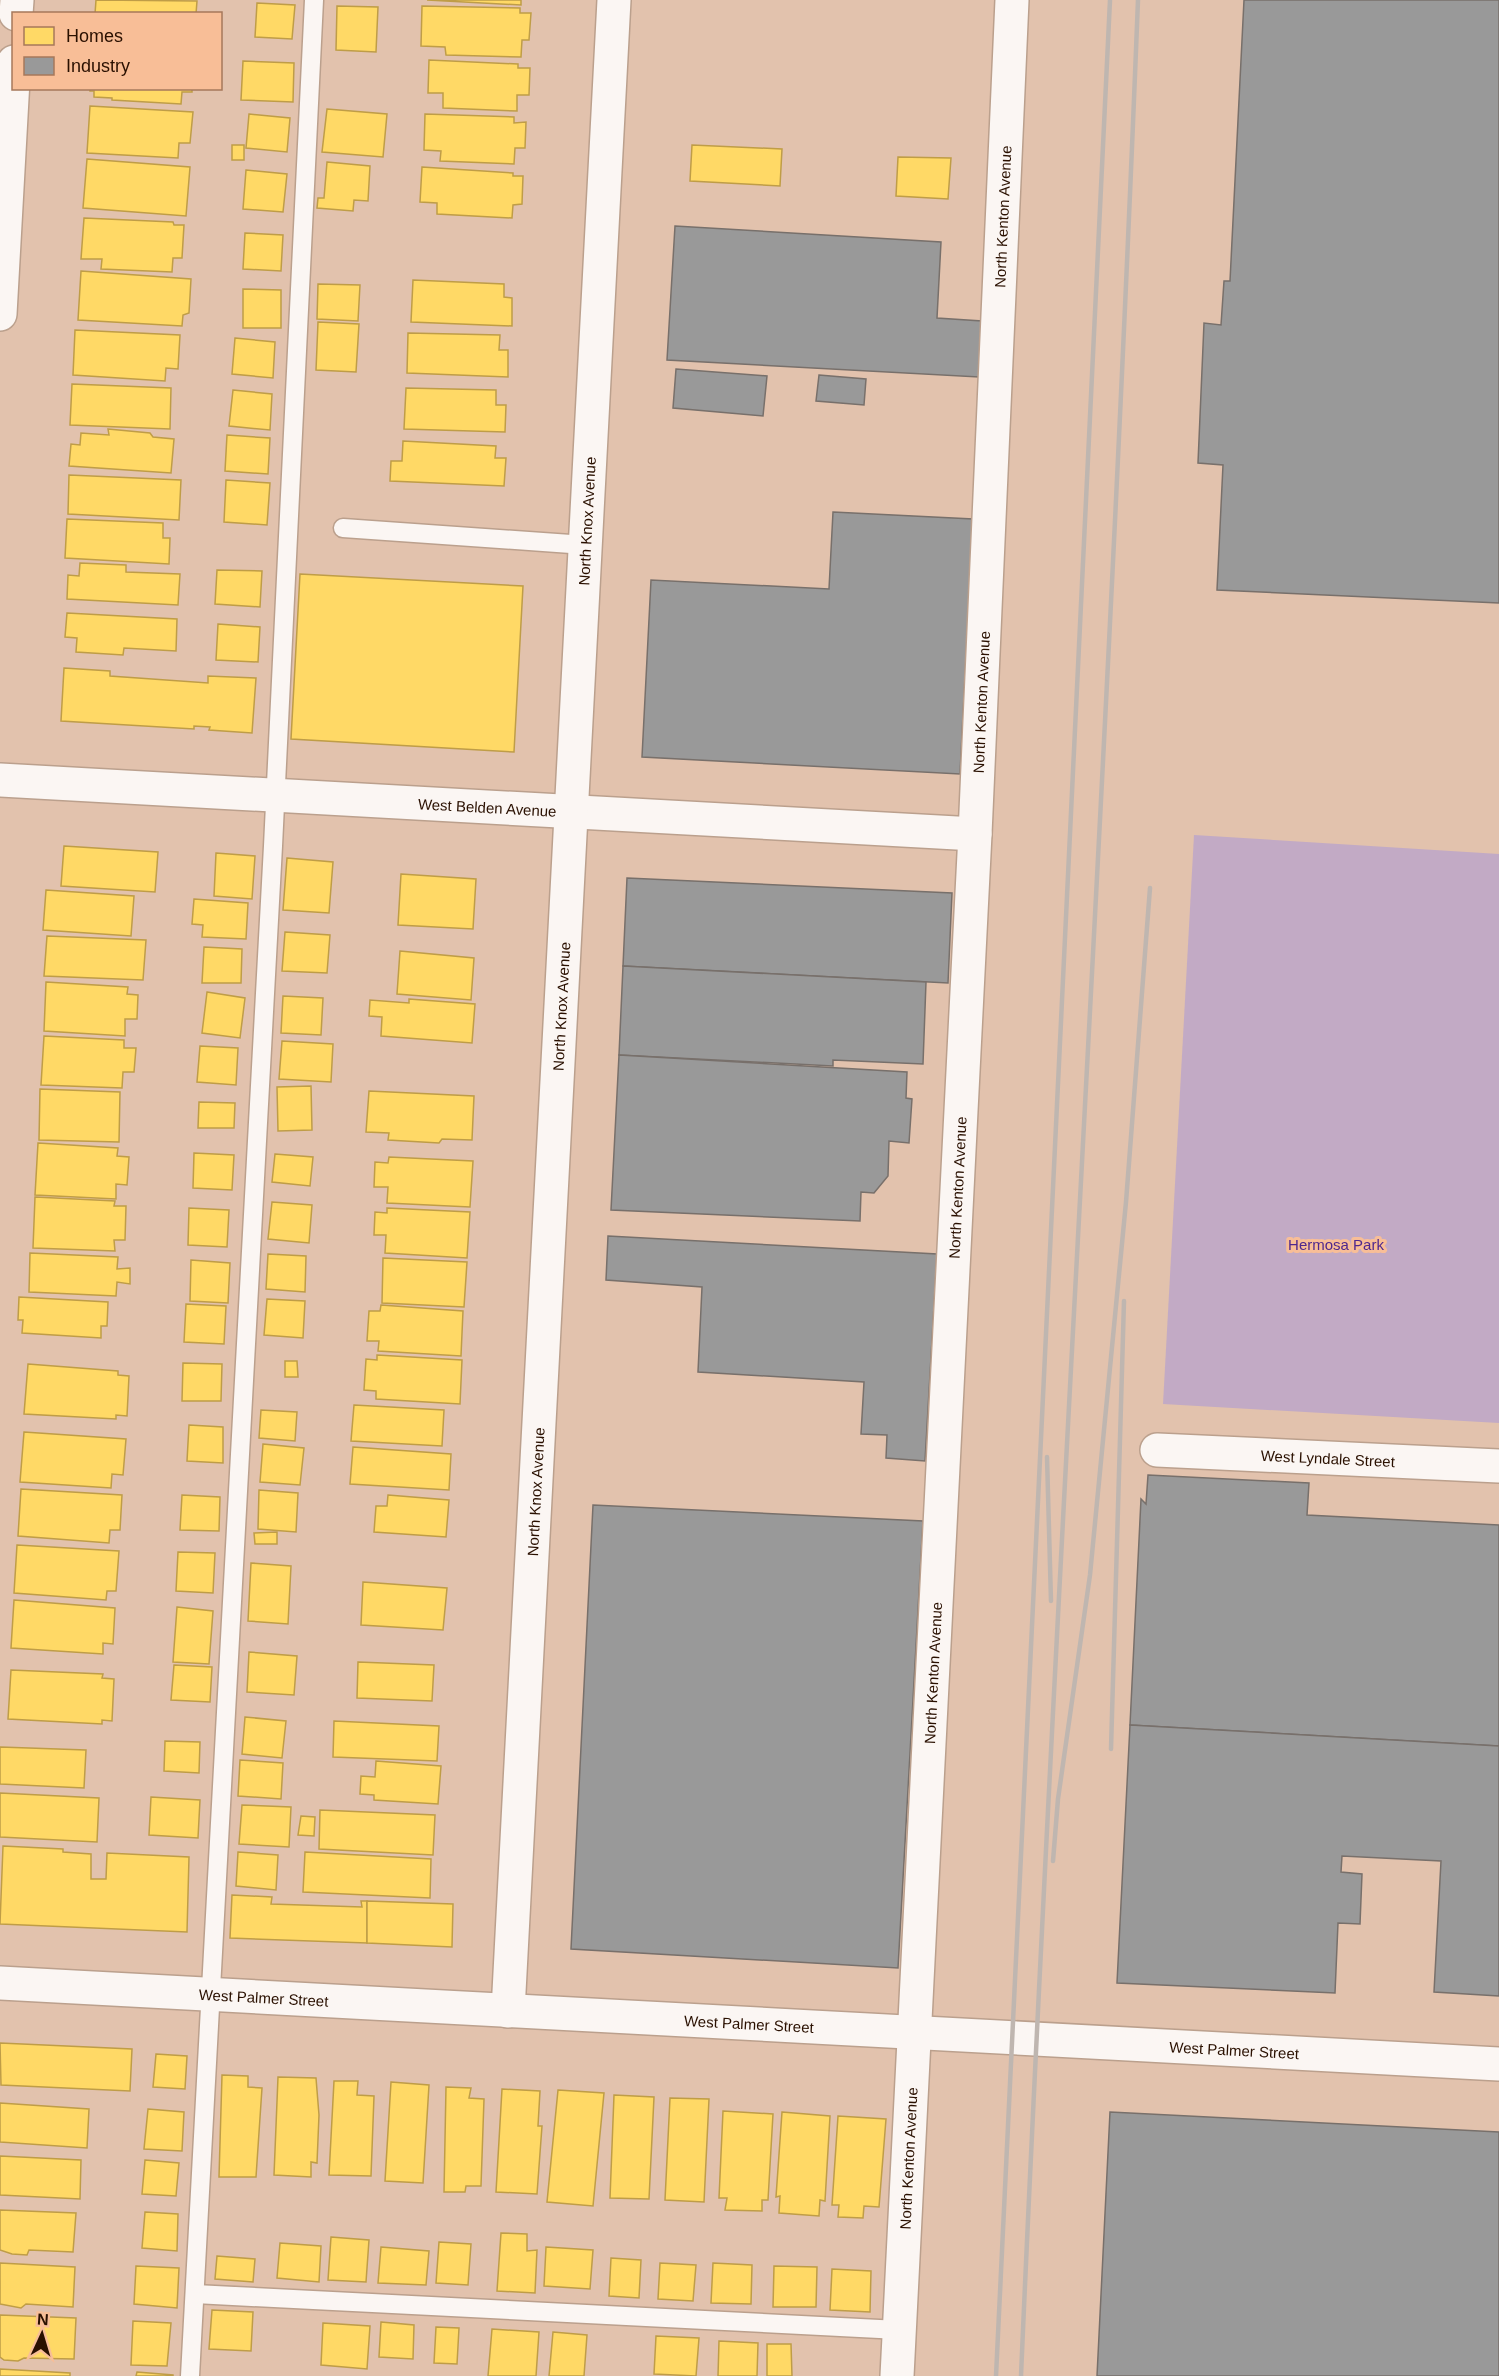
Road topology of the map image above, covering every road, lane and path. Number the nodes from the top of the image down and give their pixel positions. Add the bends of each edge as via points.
1 (314, 0) edge
2 (614, 0) edge
3 (1012, 0) edge
4 (12, 90) edge
5 (0, 314) edge
6 (343, 528) dead end
7 (585, 545) junction
8 (0, 780) edge
9 (276, 795) junction
10 (571, 812) junction
11 (975, 834) junction
12 (1157, 1450) dead end
13 (1499, 1466) edge
14 (0, 1983) edge
15 (211, 1995) junction
16 (508, 2011) junction
17 (916, 2033) junction
18 (1499, 2064) edge
19 (195, 2294) junction
20 (899, 2330) junction
21 (190, 2376) edge
22 (897, 2376) edge

1 - 9 lane
2 - 7 street, North Knox Avenue
3 - 11 street, North Kenton Avenue
4 - 5 street
6 - 7 lane
7 - 10 street, North Knox Avenue
8 - 9 street, West Belden Avenue
9 - 10 street, West Belden Avenue
9 - 15 lane
10 - 11 street, West Belden Avenue
10 - 16 street, North Knox Avenue
11 - 17 street, North Kenton Avenue
12 - 13 street, West Lyndale Street
14 - 15 street, West Palmer Street
15 - 16 street, West Palmer Street
15 - 19 lane
16 - 17 street, West Palmer Street
17 - 18 street, West Palmer Street
17 - 20 street, North Kenton Avenue
19 - 20 lane
19 - 21 lane
20 - 22 street, North Kenton Avenue

